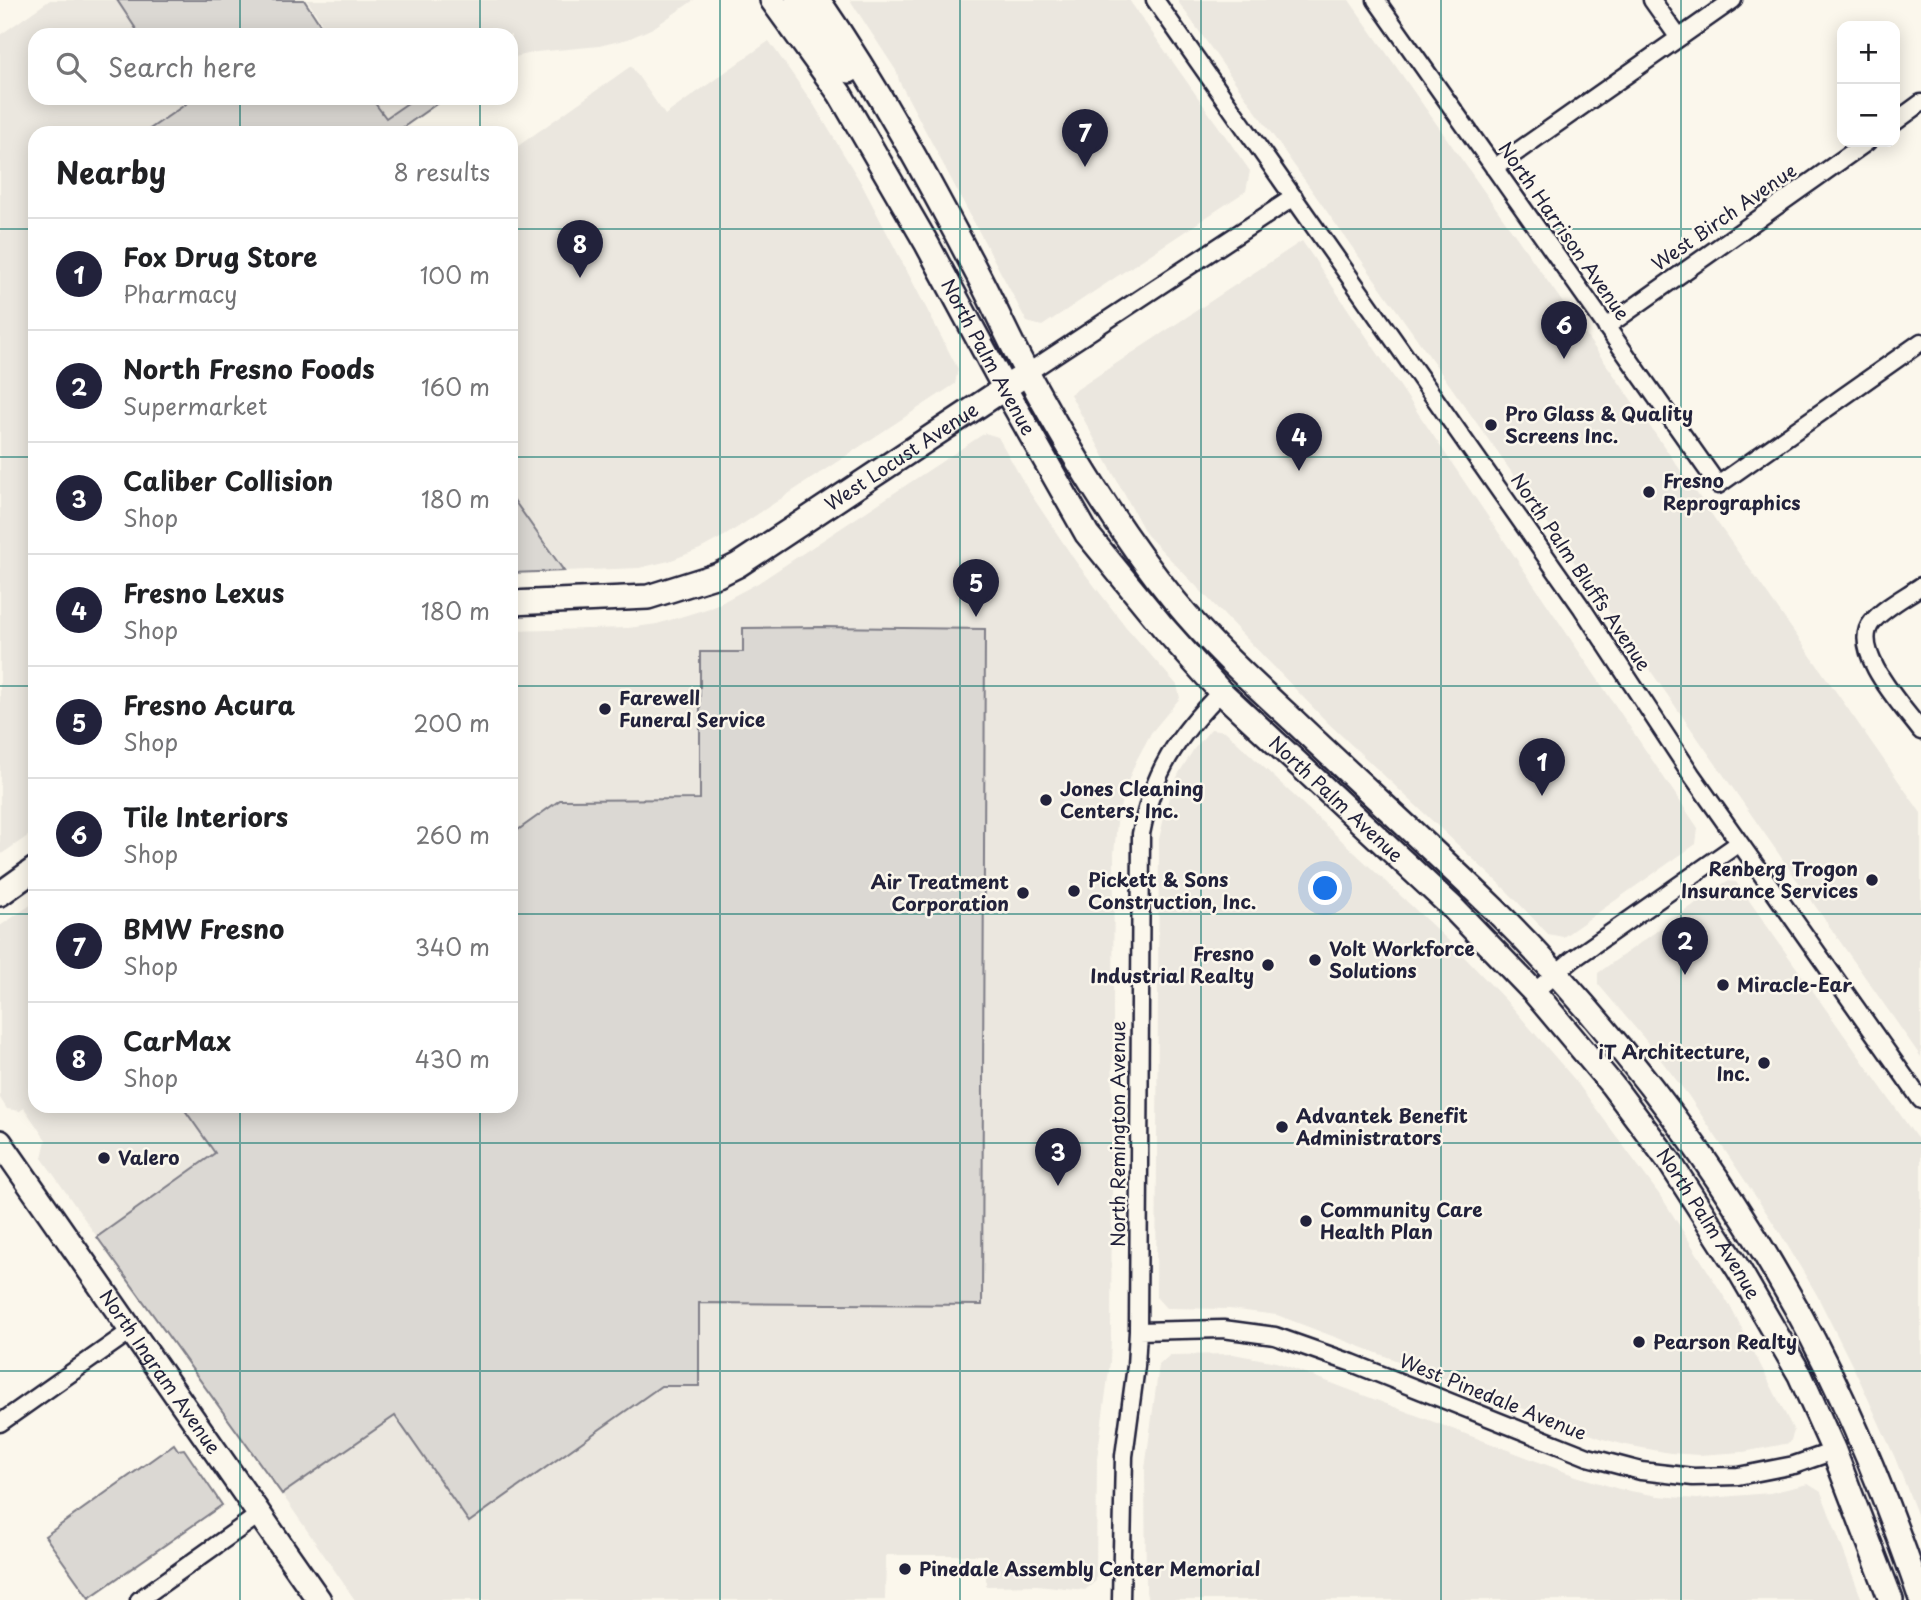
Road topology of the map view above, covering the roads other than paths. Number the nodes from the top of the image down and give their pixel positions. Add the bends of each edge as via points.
1 (772, 0) edge
2 (797, 0) edge
3 (818, 0) edge
4 (1155, 0) edge
5 (1376, 0) edge
6 (1652, 0) edge
7 (1733, 0) edge
8 (1679, 38) junction
9 (879, 94) junction
10 (1921, 103) edge
11 (1900, 118) edge
12 (1860, 147) edge
13 (1493, 168) junction
14 (1294, 197) junction
15 (1605, 327) junction
16 (1921, 342) edge
17 (1027, 373) junction
18 (1005, 389) junction
19 (1921, 586) edge
20 (518, 603) edge
21 (1221, 692) junction
22 (1921, 731) edge
23 (1391, 812) junction
24 (1739, 842) junction
25 (28, 874) edge
26 (0, 894) edge
27 (1555, 974) junction
28 (1534, 992) junction
29 (1921, 1100) edge
30 (2, 1150) edge
31 (1739, 1270) junction
32 (132, 1330) junction
33 (1138, 1331) junction
34 (0, 1423) edge
35 (1862, 1445) junction
36 (1834, 1451) junction
37 (1882, 1492) junction
38 (260, 1514) junction
39 (1921, 1599) edge
40 (139, 1600) edge
41 (319, 1600) edge
42 (1121, 1600) edge
43 (1891, 1600) edge

1 - 18 main road, North Palm Avenue via 840,94 928,244
2 - 9 main road via 857,82
3 - 9 main road, North Palm Avenue
4 - 14 street, North Palm Bluffs Avenue
5 - 13 street, North Harrison Avenue
6 - 8 street
7 - 8 street
8 - 13 street
9 - 17 main road, North Palm Avenue
10 - 11 street
12 - 15 street, West Birch Avenue
13 - 15 street, North Harrison Avenue
14 - 17 street, West Locust Avenue
14 - 24 street, North Palm Bluffs Avenue via 1583,608
15 - 16 street, North Harrison Avenue via 1718,485
17 - 18 main road, West Locust Avenue
17 - 23 main road, North Palm Avenue via 1119,527 1177,603 1235,666
18 - 20 main road, West Locust Avenue via 718,575 648,597
18 - 21 main road, North Palm Avenue via 1087,534
19 - 22 street via 1870,624 1865,638 1875,667
21 - 23 main road via 1239,690 1335,778
21 - 28 main road, North Palm Avenue via 1452,907
21 - 33 street, North Remington Avenue via 1171,750 1152,789 1141,834
23 - 27 main road, North Palm Avenue
24 - 27 street
24 - 29 street, North Palm Bluffs Avenue
25 - 26 main road
27 - 28 street
27 - 35 main road, North Palm Avenue via 1650,1088 1745,1223 1788,1293
28 - 31 main road, North Palm Avenue via 1670,1161
30 - 32 main road, North Ingram Avenue
31 - 35 main road via 1784,1322 1842,1435 1851,1444
31 - 36 main road, North Palm Avenue via 1800,1376
32 - 34 street
32 - 38 main road, North Ingram Avenue
33 - 36 street, West Pinedale Avenue via 1223,1329 1275,1336 1576,1452 1641,1471 1738,1476
33 - 42 street, North Remington Avenue via 1124,1456
35 - 37 main road, North Palm Avenue
36 - 37 main road via 1844,1452 1853,1461 1863,1484
36 - 43 main road, North Palm Avenue
37 - 39 main road, North Palm Avenue
38 - 40 street
38 - 41 main road, North Ingram Avenue

